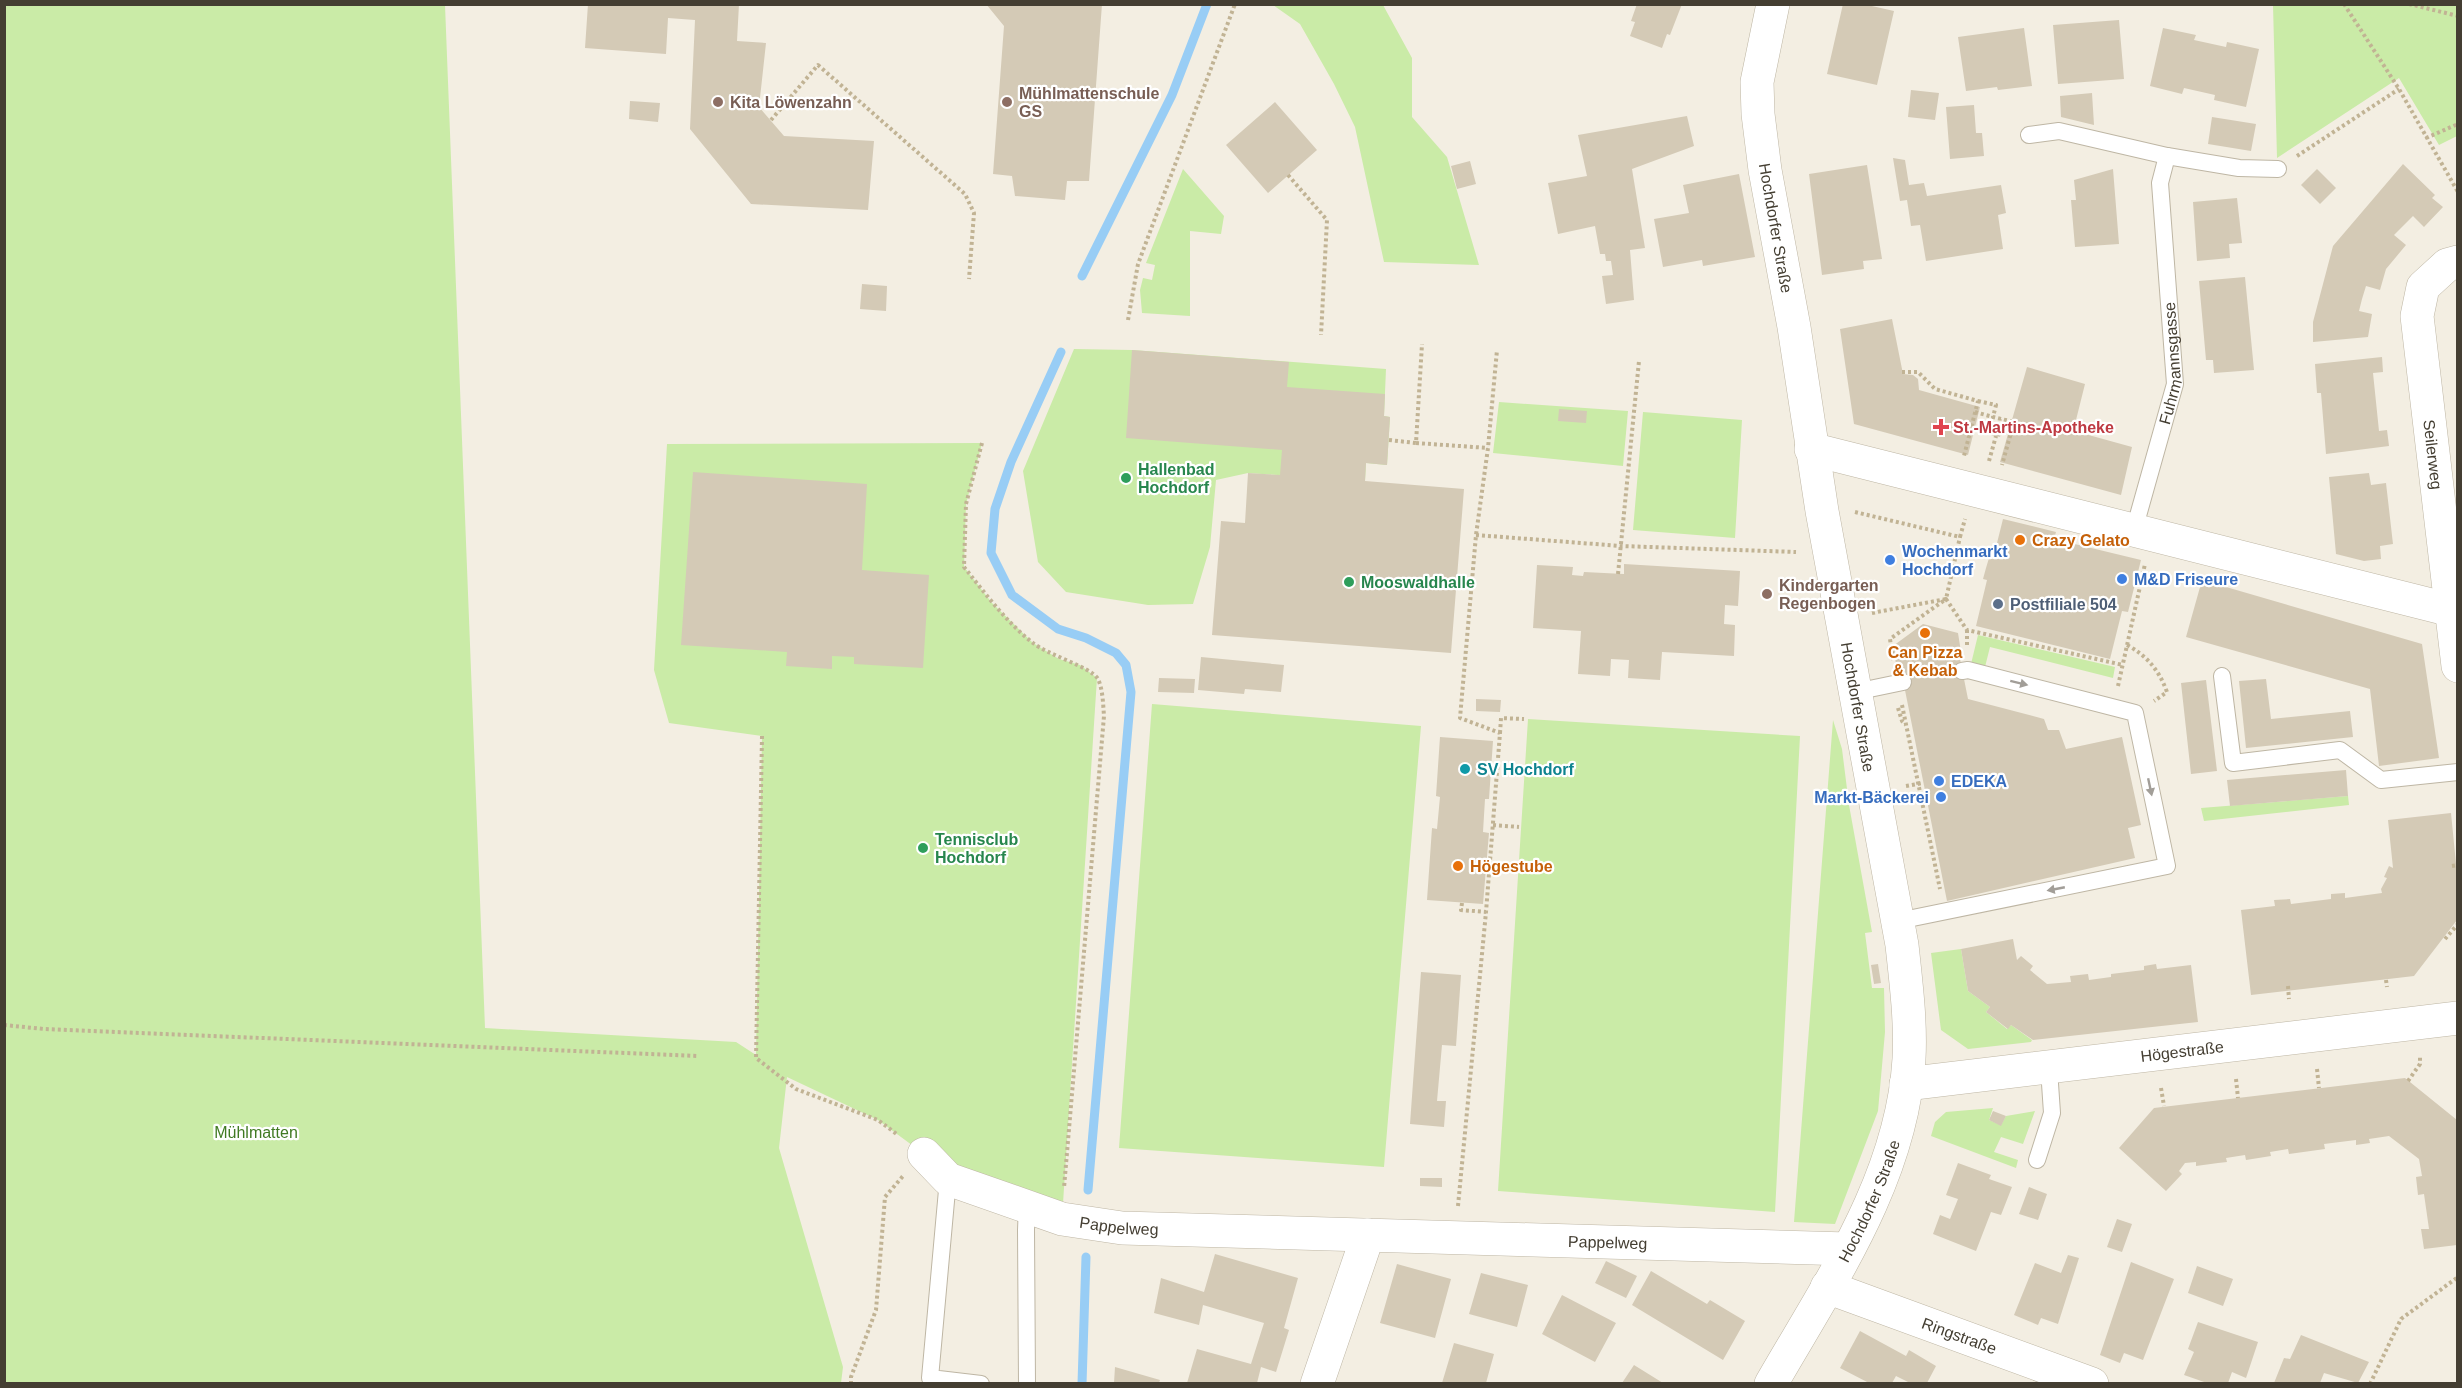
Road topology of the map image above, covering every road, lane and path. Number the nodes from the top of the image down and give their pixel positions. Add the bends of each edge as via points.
1 (1235, 4) edge
2 (1773, 4) edge
3 (2344, 4) edge
4 (2409, 4) edge
5 (2457, 16) edge
6 (2399, 89) junction
7 (771, 120) dead end
8 (2457, 124) edge
9 (2029, 135) dead end
10 (2426, 138) junction
11 (2167, 156) junction
12 (2278, 169) joint
13 (1288, 175) dead end
14 (2457, 192) edge
15 (2457, 262) edge
16 (969, 279) dead end
17 (1128, 320) dead end
18 (1321, 335) dead end
19 (1422, 344) dead end
20 (1497, 350) dead end
21 (1639, 361) dead end
22 (1902, 372) dead end
23 (1978, 401) junction
24 (1975, 412) junction
25 (1993, 417) junction
26 (2000, 419) junction
27 (1998, 426) dead end
28 (1389, 441) dead end
29 (982, 443) dead end
30 (1416, 443) junction
31 (1488, 448) junction
32 (1811, 449) junction
33 (1964, 454) dead end
34 (2002, 463) dead end
35 (1973, 490) junction
36 (1822, 512) junction
37 (2142, 532) junction
38 (1476, 535) junction
39 (1960, 537) junction
40 (1621, 546) junction
41 (1787, 551) dead end
42 (1618, 574) dead end
43 (1946, 599) junction
44 (2451, 610) junction
45 (1841, 618) junction
46 (2127, 645) junction
47 (2123, 665) junction
48 (1894, 666) dead end
49 (2457, 666) edge
50 (1962, 671) dead end
51 (2222, 676) dead end
52 (1904, 682) dead end
53 (1855, 692) junction
54 (2114, 707) junction
55 (2135, 713) junction
56 (1524, 719) dead end
57 (1906, 726) dead end
58 (1500, 733) junction
59 (762, 736) dead end
60 (2457, 772) edge
61 (1917, 783) junction
62 (1923, 783) dead end
63 (1493, 825) junction
64 (1520, 827) dead end
65 (1462, 903) dead end
66 (1945, 911) junction
67 (1486, 912) junction
68 (1898, 921) junction
69 (2457, 924) edge
70 (2450, 943) dead end
71 (2386, 980) dead end
72 (2288, 986) dead end
73 (2387, 987) dead end
74 (2289, 999) dead end
75 (2457, 1018) edge
76 (4, 1025) edge
77 (697, 1056) dead end
78 (2420, 1057) dead end
79 (2049, 1069) junction
80 (2317, 1069) dead end
81 (2236, 1079) dead end
82 (2408, 1081) dead end
83 (1906, 1084) junction
84 (2162, 1088) dead end
85 (2319, 1088) dead end
86 (2238, 1098) dead end
87 (2164, 1106) dead end
88 (924, 1154) junction
89 (2037, 1160) dead end
90 (948, 1179) junction
91 (1027, 1205) junction
92 (1062, 1219) junction
93 (1368, 1235) junction
94 (1455, 1238) junction
95 (1848, 1249) junction
96 (2457, 1277) edge
97 (1827, 1287) junction
98 (851, 1383) edge
99 (981, 1383) edge
100 (1027, 1383) edge
101 (1317, 1383) edge
102 (1771, 1383) edge
103 (2092, 1383) edge
104 (2370, 1383) edge

1 - 17 path via 1138,264
2 - 32 street, Hochdorfer Straße via 1757,82 1758,114
3 - 6 path
4 - 5 path
6 - 10 path
6 - 12 path
7 - 16 path via 818,65 965,194 974,213
8 - 10 path
9 - 11 lane via 2059,131
10 - 14 path
11 - 12 lane via 2239,168
11 - 37 lane, Fuhrmannsgasse via 2160,183 2175,384
13 - 18 path via 1327,220
15 - 44 street, Seilerweg via 2423,287 2417,316
19 - 30 path
20 - 31 path
21 - 40 path
22 - 23 path via 1918,372 1935,389
23 - 24 path
23 - 25 path via 1995,405
24 - 25 path
24 - 33 path
25 - 26 path
26 - 27 path
26 - 34 path via 2016,422
28 - 30 path
29 - 92 path via 966,504 964,567 992,603 1033,643 1080,665 1097,678 1102,695 1104,716
30 - 31 path
31 - 38 path
32 - 35 street
32 - 36 street, Hochdorfer Straße
35 - 37 street
35 - 39 path
36 - 39 path via 1841,508
36 - 45 street, Hochdorfer Straße
37 - 44 street
37 - 46 path
38 - 40 path
38 - 58 path via 1460,718
39 - 43 path
40 - 41 path
40 - 42 path
43 - 45 path
43 - 47 path via 1967,630
43 - 48 path via 1890,639
44 - 49 street, Seilerweg
45 - 53 street, Hochdorfer Straße
46 - 47 path
46 - 55 path via 2144,654 2161,676 2167,692
47 - 54 path
50 -> 54 lane
51 - 60 lane via 2233,763 2340,750 2381,780
52 - 53 lane
53 - 68 street, Hochdorfer Straße
54 - 55 lane
55 -> 66 lane via 2167,866
56 - 58 path via 1501,718
57 - 61 path
58 - 63 path
59 - 88 path via 756,1058 796,1089 878,1120
61 - 62 path
61 - 66 path
63 - 64 path
63 - 67 path
65 - 67 path via 1461,910
66 - 68 lane
67 - 94 path
68 - 83 street, Hochdorfer Straße via 1908,1000
69 - 70 path via 2444,938
71 - 73 path
72 - 74 path
75 - 79 street, Högestraße
76 - 77 path
78 - 82 path via 2420,1064
79 - 83 street, Högestraße
79 - 89 lane via 2052,1113
80 - 85 path
81 - 86 path
83 - 95 street, Hochdorfer Straße via 1882,1180
84 - 87 path
88 - 90 street, Pappelweg
88 - 98 path via 885,1197 876,1311
90 - 91 street, Pappelweg
90 - 99 lane via 930,1378
91 - 92 street, Pappelweg
91 - 100 lane
92 - 93 street, Pappelweg via 1122,1228
93 - 94 street, Pappelweg
93 - 101 street
94 - 95 street, Pappelweg
95 - 97 street, Hochdorfer Straße
96 - 104 path via 2401,1319
97 - 102 street, Hochdorfer Straße
97 - 103 street, Ringstraße

